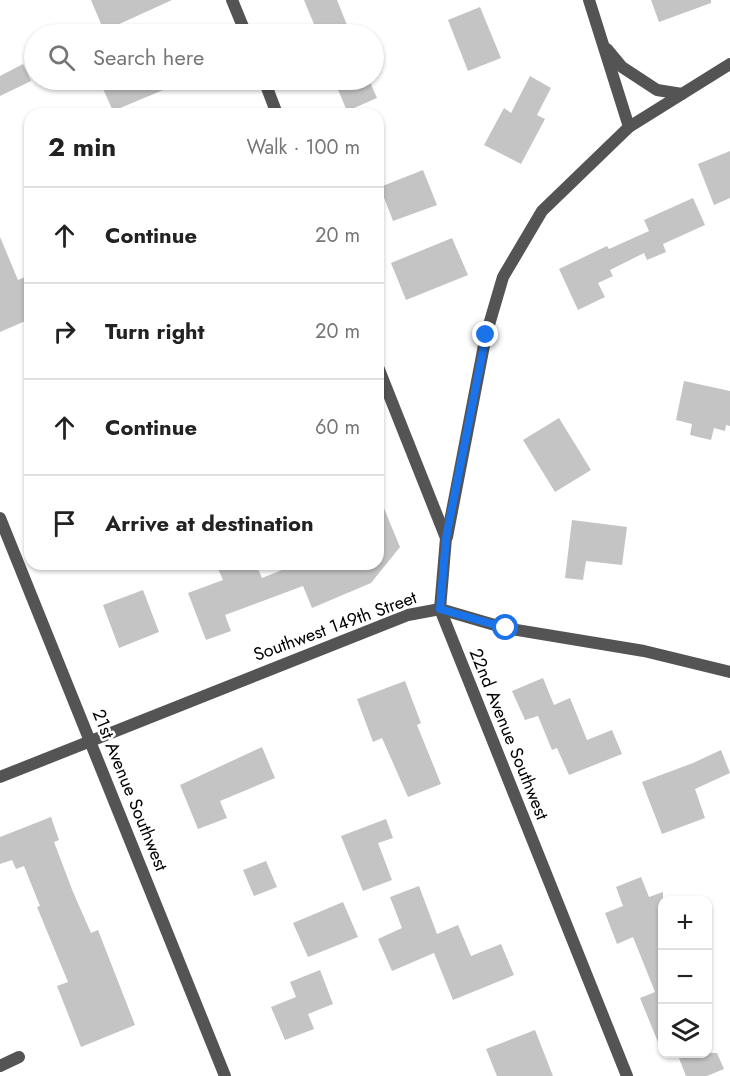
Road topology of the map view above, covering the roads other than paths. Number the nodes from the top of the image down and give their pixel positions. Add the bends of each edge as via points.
1 (232, 0) edge
2 (589, 0) edge
3 (242, 24) edge
4 (603, 43) junction
5 (730, 64) edge
6 (268, 90) edge
7 (682, 94) junction
8 (275, 108) edge
9 (629, 127) junction
10 (384, 382) edge
11 (0, 518) edge
12 (446, 538) junction
13 (440, 609) junction
14 (730, 672) edge
15 (90, 740) junction
16 (0, 777) edge
17 (19, 1057) dead end
18 (0, 1066) edge
19 (225, 1076) edge
20 (627, 1076) edge

1 - 3 street
2 - 4 street
4 - 7 street via 622,67 657,90
4 - 9 street
5 - 7 street
6 - 8 street
7 - 9 street
9 - 12 street via 542,211 503,277 486,335
10 - 12 street, 22nd Avenue Southwest
11 - 15 street, 21st Avenue Southwest
12 - 13 street, 22nd Avenue Southwest
13 - 14 street, Southwest 149th Street via 506,628 644,651
13 - 15 street, Southwest 149th Street via 408,615
13 - 20 street, 22nd Avenue Southwest
15 - 16 street, Southwest 149th Street
15 - 19 street, 21st Avenue Southwest
17 - 18 street

